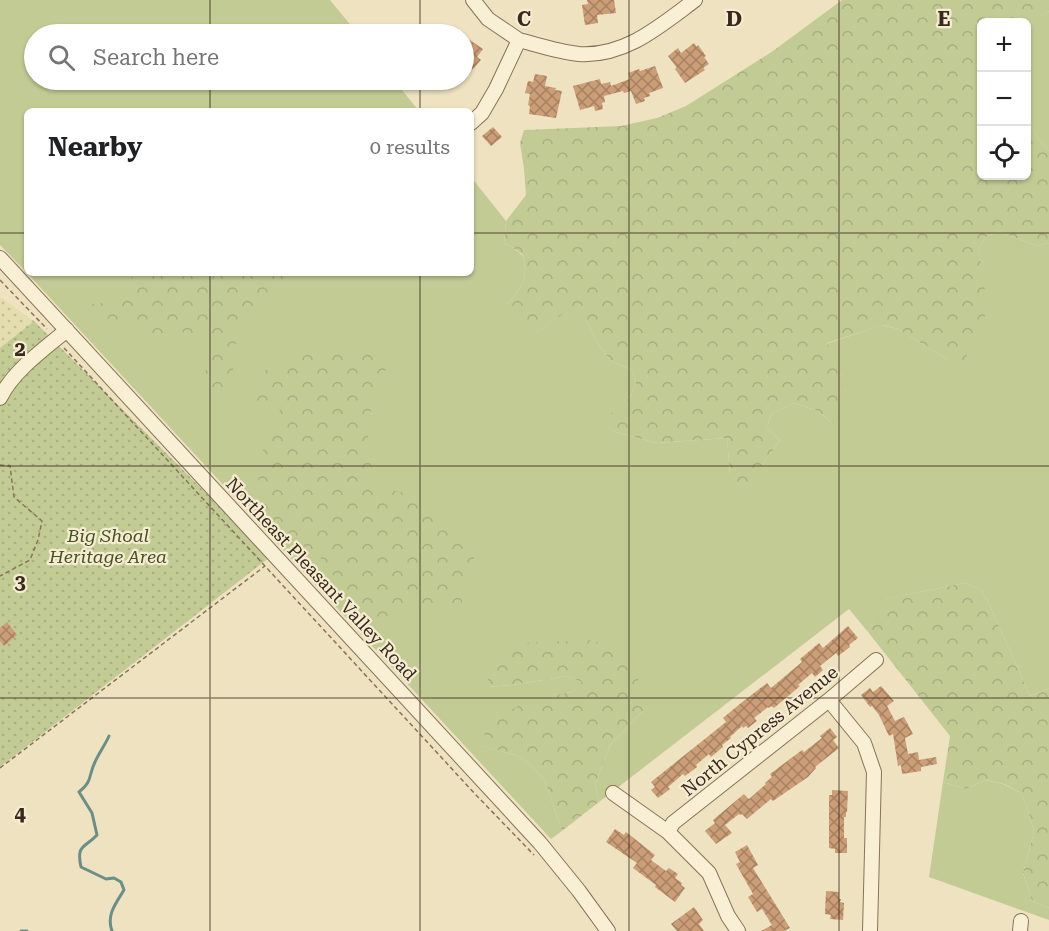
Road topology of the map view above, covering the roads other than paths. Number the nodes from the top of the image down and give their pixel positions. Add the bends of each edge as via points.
1 (473, 0) edge
2 (695, 0) edge
3 (519, 40) junction
4 (474, 120) edge
5 (0, 258) edge
6 (61, 334) junction
7 (0, 398) edge
8 (876, 660) dead end
9 (829, 700) junction
10 (613, 793) dead end
11 (668, 832) junction
12 (608, 931) edge
13 (738, 931) edge
14 (870, 931) edge

1 - 3 street via 488,19
2 - 3 street via 648,34 610,51 578,54
3 - 4 street via 496,89
5 - 6 street, Northeast Pleasant Valley Road
6 - 7 street via 15,374
6 - 12 street, Northeast Pleasant Valley Road via 540,843
8 - 9 street, North Cypress Avenue
9 - 11 street, North Cypress Avenue via 673,823
9 - 14 street via 864,743 874,772
10 - 11 street
11 - 13 street via 709,873

